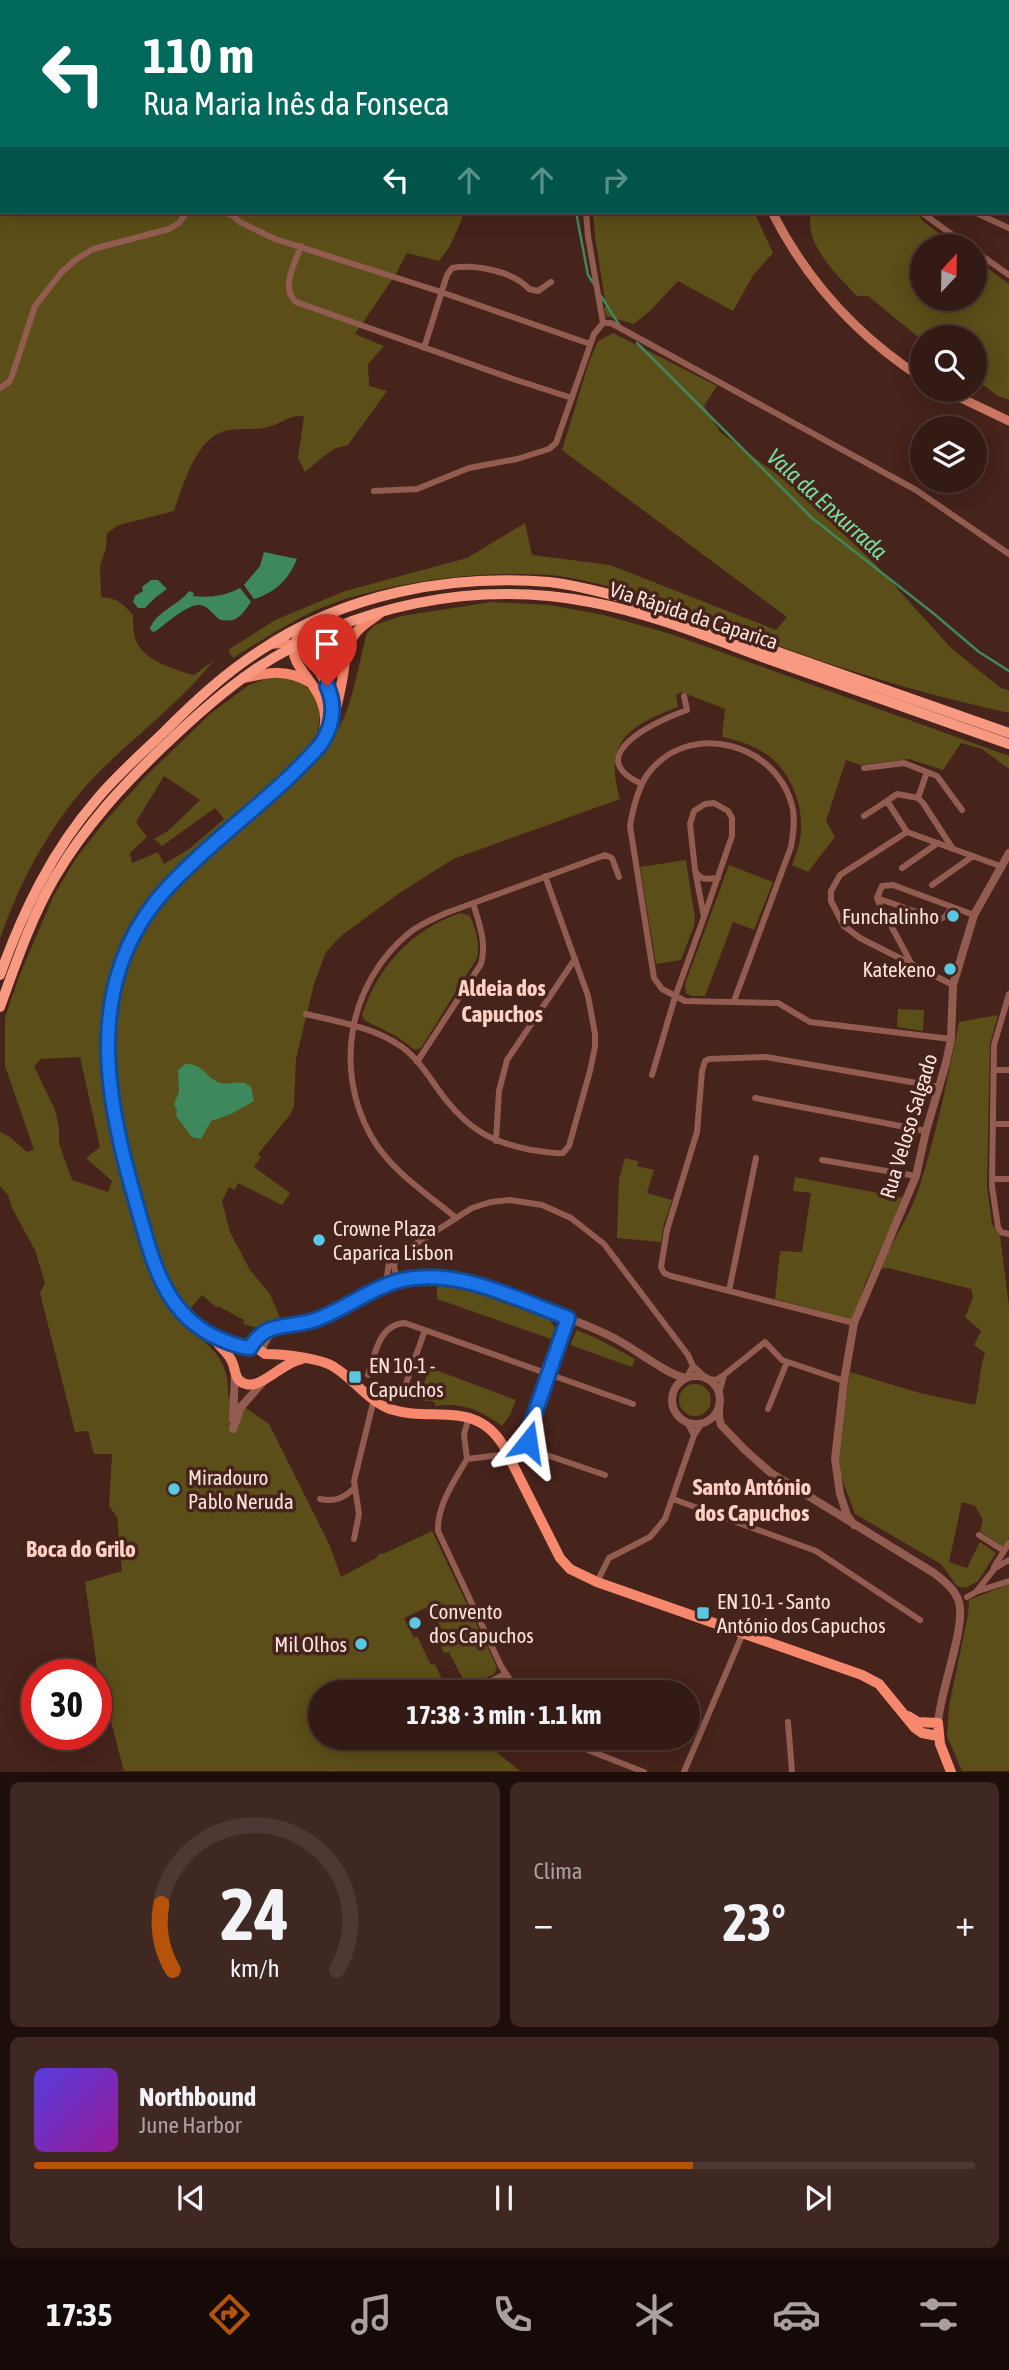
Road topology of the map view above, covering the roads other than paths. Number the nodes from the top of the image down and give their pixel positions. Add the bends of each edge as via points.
1 (186, 214) edge
2 (229, 214) edge
3 (586, 214) edge
4 (773, 214) edge
5 (924, 214) edge
6 (978, 214) edge
7 (1009, 228) edge
8 (951, 234) edge
9 (301, 246) junction
10 (987, 259) edge
11 (1009, 275) edge
12 (551, 282) dead end
13 (441, 292) junction
14 (603, 323) junction
15 (590, 344) junction
16 (424, 348) junction
17 (910, 370) edge
18 (0, 388) edge
19 (572, 398) junction
20 (969, 402) edge
21 (1009, 420) edge
22 (374, 491) dead end
23 (1009, 554) edge
24 (384, 611) junction
25 (313, 621) junction
26 (258, 651) junction
27 (294, 652) junction
28 (344, 667) junction
29 (242, 678) junction
30 (326, 684) junction
31 (319, 693) junction
32 (684, 696) dead end
33 (328, 731) junction
34 (1009, 733) edge
35 (1009, 744) edge
36 (311, 755) junction
37 (864, 768) dead end
38 (927, 772) junction
39 (642, 784) junction
40 (918, 798) junction
41 (887, 801) junction
42 (962, 810) dead end
43 (864, 816) dead end
44 (907, 832) junction
45 (938, 843) junction
46 (953, 849) junction
47 (1009, 853) edge
48 (973, 856) junction
49 (1000, 866) junction
50 (902, 868) dead end
51 (695, 870) junction
52 (545, 876) junction
53 (619, 877) dead end
54 (718, 878) junction
55 (932, 884) dead end
56 (877, 898) junction
57 (473, 903) junction
58 (952, 907) junction
59 (974, 915) junction
60 (704, 917) junction
61 (575, 959) junction
62 (911, 964) junction
63 (0, 975) edge
64 (953, 985) junction
65 (1009, 995) edge
66 (675, 997) junction
67 (734, 1001) junction
68 (0, 1007) edge
69 (306, 1014) dead end
70 (1006, 1016) edge
71 (352, 1025) junction
72 (951, 1040) junction
73 (417, 1062) junction
74 (994, 1070) junction
75 (1009, 1070) edge
76 (652, 1075) dead end
77 (940, 1087) junction
78 (755, 1098) dead end
79 (993, 1124) junction
80 (1009, 1124) edge
81 (926, 1131) junction
82 (496, 1141) junction
83 (756, 1158) dead end
84 (822, 1160) dead end
85 (916, 1176) junction
86 (992, 1179) junction
87 (1009, 1179) edge
88 (455, 1217) junction
89 (1009, 1234) edge
90 (397, 1257) junction
91 (398, 1281) junction
92 (386, 1285) junction
93 (729, 1291) junction
94 (568, 1318) junction
95 (854, 1323) junction
96 (284, 1327) junction
97 (425, 1330) junction
98 (208, 1334) junction
99 (248, 1348) junction
100 (264, 1352) junction
101 (302, 1359) junction
102 (787, 1362) junction
103 (693, 1366) junction
104 (234, 1370) junction
105 (667, 1371) junction
106 (549, 1374) junction
107 (368, 1375) dead end
108 (724, 1375) junction
109 (686, 1378) junction
110 (707, 1378) junction
111 (264, 1380) junction
112 (844, 1381) junction
113 (676, 1387) junction
114 (404, 1392) dead end
115 (719, 1393) junction
116 (374, 1399) junction
117 (633, 1404) dead end
118 (719, 1405) junction
119 (768, 1409) dead end
120 (469, 1417) junction
121 (687, 1422) junction
122 (704, 1422) junction
123 (721, 1425) junction
124 (694, 1435) junction
125 (508, 1454) junction
126 (467, 1459) junction
127 (605, 1475) dead end
128 (355, 1487) junction
129 (840, 1494) junction
130 (320, 1499) dead end
131 (673, 1499) junction
132 (816, 1502) junction
133 (833, 1503) junction
134 (845, 1508) junction
135 (834, 1513) junction
136 (854, 1525) junction
137 (979, 1535) dead end
138 (354, 1539) dead end
139 (1009, 1543) edge
140 (1004, 1550) junction
141 (1009, 1560) edge
142 (992, 1572) junction
143 (1009, 1581) edge
144 (597, 1582) junction
145 (954, 1592) junction
146 (976, 1592) junction
147 (967, 1597) junction
148 (959, 1605) junction
149 (920, 1620) dead end
150 (743, 1633) junction
151 (505, 1674) junction
152 (494, 1680) edge
153 (509, 1680) edge
154 (904, 1713) junction
155 (788, 1723) dead end
156 (938, 1723) junction
157 (938, 1735) junction
158 (588, 1750) edge
159 (951, 1771) edge
160 (644, 1772) edge
161 (684, 1772) edge
162 (792, 1772) edge

1 - 18 street via 169,229 93,249 61,273 35,306 12,376
2 - 9 street via 275,239
3 - 14 street
4 - 17 main road via 794,252 846,317
5 - 8 street
6 - 7 street
9 - 13 street
9 - 16 street via 287,286 296,302
10 - 11 street
12 - 13 street via 538,291 491,271 461,267 452,268
13 - 15 street
13 - 16 street
14 - 15 street
14 - 23 street via 611,323 916,490
15 - 19 street
16 - 19 street
19 - 22 street via 556,443 549,449 469,468 417,489
20 - 21 main road
24 - 27 highway, Via Rápida da Caparica via 338,626
24 - 28 main road via 354,635
24 - 35 highway, Via Rápida da Caparica via 484,595 588,601 704,636
25 - 26 highway, Via Rápida da Caparica
25 - 27 main road via 298,637
25 - 34 highway, Via Rápida da Caparica via 371,599 430,586 496,580 551,583 627,599
26 - 27 main road via 286,643
26 - 63 highway, Via Rápida da Caparica via 192,704 85,813 40,881
27 - 29 highway, Via Rápida da Caparica
27 - 30 main road via 305,654
27 - 31 main road
28 - 30 main road via 338,679
28 - 33 main road
29 - 31 main road via 288,673
29 - 68 highway, Via Rápida da Caparica via 138,771 83,834 39,908
30 - 33 main road via 332,709
31 - 36 main road via 326,710 325,725
32 - 39 street via 687,710 640,732 620,753 620,770
33 - 36 main road
36 - 98 main road via 162,894 130,944 110,1007 108,1055 114,1122 151,1255 168,1296
37 - 38 street via 904,763
38 - 40 street
38 - 42 street via 937,776
39 - 66 street via 630,826 636,866 654,978
39 - 67 street via 671,753 720,742 759,758 788,792 794,825 791,848
40 - 41 street via 897,794
40 - 46 street
41 - 43 street
41 - 44 street
44 - 45 street
44 - 62 street via 840,875 830,896 848,930
45 - 46 street
45 - 50 street
46 - 48 street
47 - 49 street, Rua Veloso Salgado
48 - 49 street
48 - 55 street
49 - 59 street, Rua Veloso Salgado
51 - 54 street via 705,879
51 - 54 street via 690,819 700,806 714,803 728,811 733,824
51 - 60 street
52 - 53 street via 604,855 612,858
52 - 57 street
52 - 61 street
54 - 60 street
56 - 58 street via 939,920
56 - 58 street via 882,886 890,884
56 - 62 street
57 - 71 street via 408,934 379,966
57 - 73 street via 484,942 481,964
58 - 59 street
59 - 64 street, Rua Veloso Salgado
60 - 66 street
61 - 82 street via 507,1060 499,1091
61 - 82 street via 594,1020 595,1047 569,1146 555,1154
62 - 64 street
64 - 72 street, Rua Veloso Salgado
65 - 70 street
66 - 67 street via 692,1002
66 - 76 street
67 - 72 street via 778,1003 810,1022
69 - 71 street
70 - 74 street via 994,1045
71 - 73 street via 392,1040
71 - 88 street via 352,1082 372,1138 404,1175
72 - 77 street, Rua Veloso Salgado
73 - 82 street via 467,1124
74 - 75 street
74 - 79 street
77 - 81 street, Rua Veloso Salgado
77 - 93 street via 766,1057 705,1061 697,1132 667,1230 661,1267 667,1274
78 - 81 street
79 - 80 street
79 - 86 street
81 - 85 street, Rua Veloso Salgado
83 - 93 street
84 - 85 street
85 - 95 street, Rua Veloso Salgado
86 - 87 street
86 - 89 street via 997,1224
88 - 90 street
88 - 103 street via 481,1205 510,1200 542,1205 572,1218 604,1244
90 - 91 street
90 - 92 street via 387,1265
91 - 92 street
91 - 94 street via 456,1280
92 - 96 street via 321,1318
93 - 95 street
94 - 105 street via 617,1339
94 - 106 street
95 - 112 street, Rua Veloso Salgado
96 - 99 street via 267,1329
96 - 100 street via 264,1340
97 - 106 street
97 - 107 street via 405,1323 387,1329
97 - 114 street
98 - 99 main road
98 - 104 main road
99 - 100 main road
99 - 104 main road via 237,1354
100 - 101 main road
100 - 111 main road via 270,1366
101 - 111 main road via 289,1362
101 - 116 main road via 332,1365
102 - 108 street via 765,1342
102 - 112 street
102 - 119 street
103 - 109 street
103 - 110 street
104 - 111 main road via 248,1385
104 - 111 street via 233,1429 242,1407
105 - 109 street
105 - 113 street
106 - 117 street
106 - 127 street via 527,1437 529,1446
108 - 110 street via 716,1380
108 - 115 street
109 - 110 street
109 - 113 street
110 - 115 street
112 - 129 street, Rua Veloso Salgado via 835,1459
113 - 121 street via 674,1410
115 - 118 street
116 - 120 main road via 393,1410
116 - 128 street
118 - 122 street
118 - 123 street
120 - 125 main road via 493,1432
120 - 126 street via 464,1434
121 - 122 street
121 - 124 street
122 - 123 street
122 - 124 street
123 - 132 street via 765,1469
124 - 131 street
125 - 126 street
125 - 144 main road via 560,1558 570,1569
126 - 151 street via 443,1503 438,1531
128 - 130 street via 342,1498
128 - 138 street via 359,1514
129 - 133 street
129 - 134 street, Rua Veloso Salgado
131 - 144 street via 665,1519 650,1537 609,1558
131 - 149 street via 816,1551
132 - 133 street
132 - 135 street
133 - 135 street
134 - 135 street
134 - 136 street, Rua Veloso Salgado
135 - 136 street
136 - 145 street via 934,1573
137 - 140 street
139 - 140 street
140 - 142 street
141 - 142 street
142 - 146 street
143 - 146 street
144 - 150 main road
145 - 147 street
145 - 148 street
146 - 147 street
147 - 148 street
148 - 156 street
150 - 154 main road via 862,1675 879,1684
150 - 161 street
151 - 152 street
151 - 153 street
154 - 156 main road via 918,1722
154 - 157 main road via 922,1733
155 - 162 street
156 - 157 main road
157 - 159 main road
158 - 160 street

